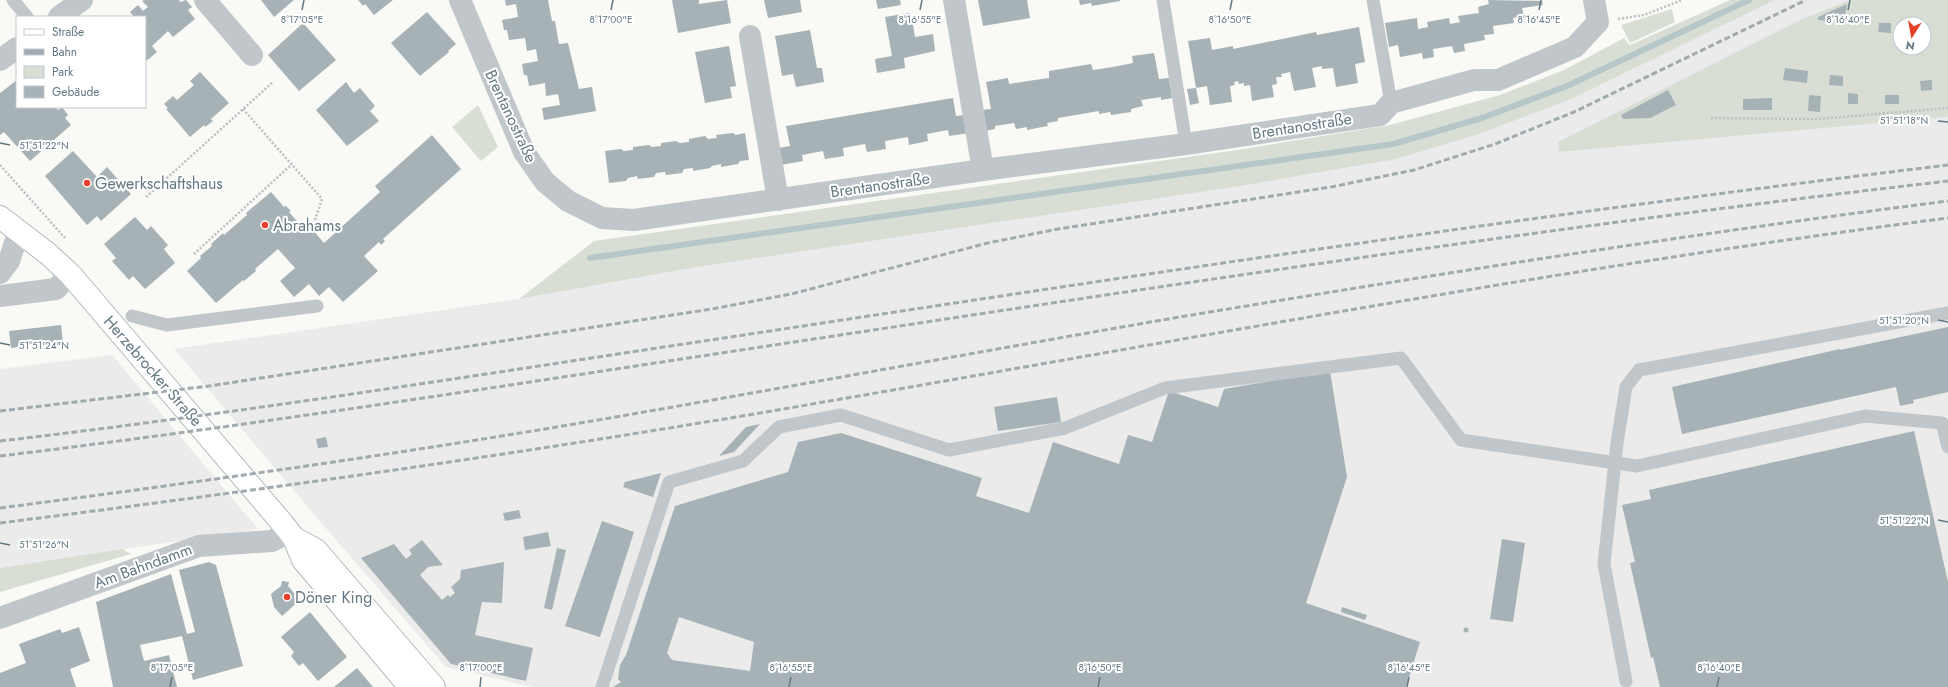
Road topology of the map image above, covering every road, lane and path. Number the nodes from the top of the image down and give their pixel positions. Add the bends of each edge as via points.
1 (13, 0) edge
2 (82, 0) edge
3 (205, 0) edge
4 (460, 0) edge
5 (954, 0) edge
6 (1163, 0) edge
7 (1373, 0) edge
8 (1594, 0) edge
9 (1682, 0) edge
10 (26, 16) edge
11 (60, 16) edge
12 (1598, 22) junction
13 (750, 36) dead end
14 (16, 49) edge
15 (252, 55) dead end
16 (0, 60) edge
17 (273, 82) dead end
18 (1391, 103) junction
19 (1948, 108) edge
20 (243, 109) junction
21 (1711, 118) dead end
22 (1186, 144) junction
23 (292, 164) junction
24 (0, 165) edge
25 (983, 170) junction
26 (146, 197) dead end
27 (778, 200) junction
28 (0, 217) edge
29 (314, 223) dead end
30 (19, 231) junction
31 (66, 239) dead end
32 (194, 254) dead end
33 (0, 273) edge
34 (70, 274) junction
35 (0, 296) edge
36 (317, 306) dead end
37 (1948, 313) edge
38 (132, 316) dead end
39 (1948, 447) edge
40 (1616, 463) junction
41 (292, 535) junction
42 (0, 618) edge
43 (1626, 681) dead end
44 (410, 687) edge
45 (434, 687) edge
46 (602, 687) edge

1 - 10 lane
2 - 11 street
3 - 15 street
4 - 27 street, Brentanostraße via 524,152 545,182 568,200 602,218 634,220
5 - 25 street
6 - 22 lane
7 - 18 lane
8 - 12 street
9 - 12 path via 1644,15
12 - 18 street, Brentanostraße via 1575,47 1498,80 1474,80
13 - 27 street
14 - 16 street
17 - 20 path
18 - 22 street, Brentanostraße via 1380,114
19 - 21 path via 1817,119
20 - 23 path
20 - 26 path
22 - 25 street, Brentanostraße
23 - 29 path via 322,199
23 - 32 path
24 - 31 path
25 - 27 street, Brentanostraße
28 - 30 main road, Herzebrocker Straße
30 - 33 street via 9,260
30 - 34 main road, Herzebrocker Straße
34 - 35 street via 56,289
34 - 41 main road, Herzebrocker Straße
36 - 38 lane via 167,325
37 - 40 lane via 1639,370 1626,387
39 - 40 lane via 1942,423 1865,416 1637,466
40 - 43 lane via 1604,564
40 - 46 lane via 1461,440 1401,358 1165,388 1065,428 949,450 841,415 779,427 743,461 669,482
41 - 42 street, Am Bahndamm via 272,541 199,546
41 - 44 main road, Herzebrocker Straße via 303,560
41 - 45 main road, Herzebrocker Straße via 316,550

